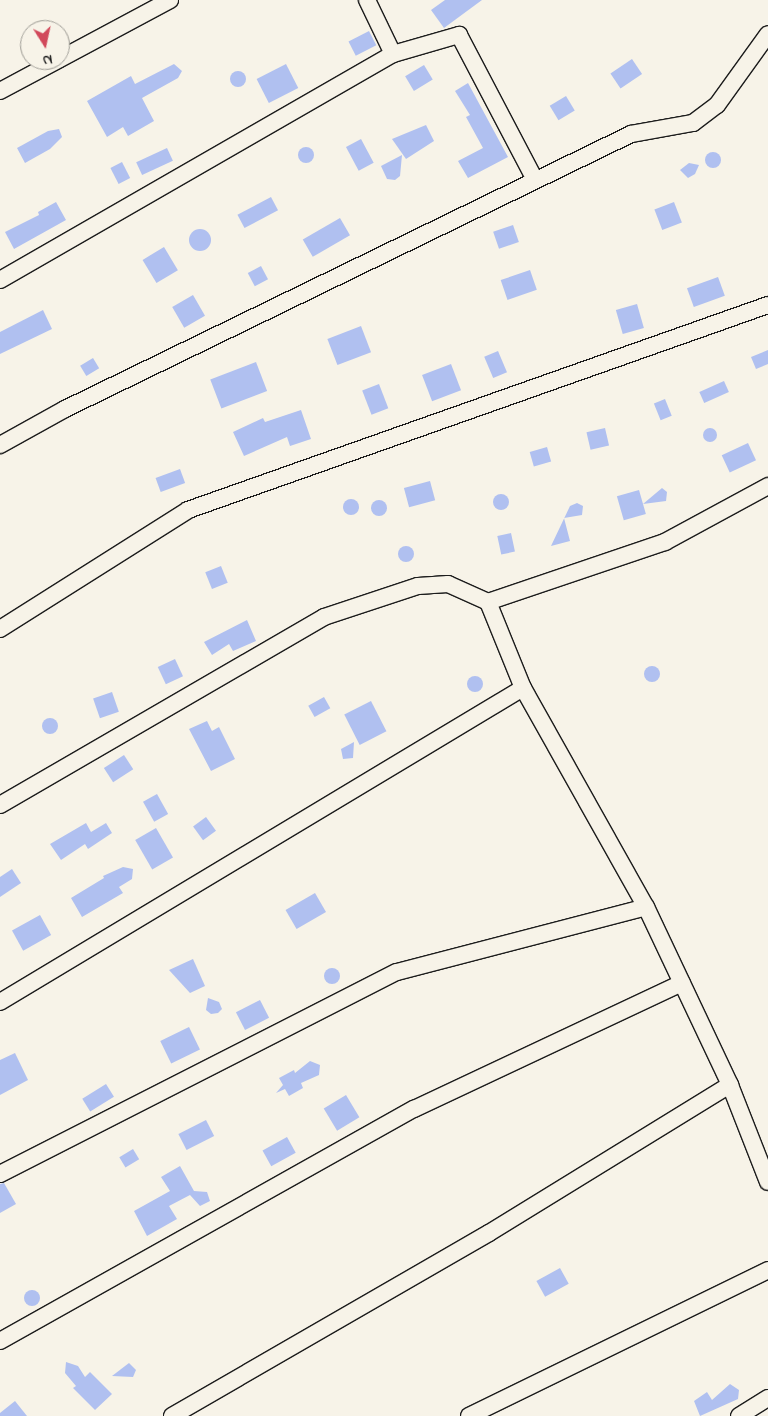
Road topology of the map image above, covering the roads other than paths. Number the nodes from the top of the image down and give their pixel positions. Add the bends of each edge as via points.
1 (170, 0) edge
2 (367, 0) edge
3 (768, 34) edge
4 (70, 54) edge
5 (393, 54) junction
6 (40, 70) edge
7 (0, 91) edge
8 (535, 180) junction
9 (0, 280) edge
10 (768, 305) edge
11 (0, 445) edge
12 (768, 486) edge
13 (488, 602) junction
14 (0, 629) edge
15 (523, 688) junction
16 (0, 805) edge
17 (646, 907) junction
18 (682, 983) junction
19 (0, 1002) edge
20 (730, 1085) junction
21 (0, 1174) edge
22 (768, 1182) edge
23 (768, 1270) edge
24 (0, 1341) edge
25 (768, 1398) edge
26 (172, 1416) edge
27 (469, 1416) edge
28 (739, 1416) edge

1 - 4 street
2 - 5 street
3 - 8 street via 717,105 693,123 631,134
5 - 8 street via 459,35
5 - 9 street
6 - 7 street
8 - 11 street via 65,409
10 - 14 street via 188,510
12 - 13 street via 665,542
13 - 15 street
13 - 16 street via 448,584 418,586 324,617
15 - 17 street
15 - 19 street
17 - 18 street
17 - 21 street via 397,972
18 - 20 street
18 - 24 street via 414,1109
20 - 22 street
20 - 26 street via 489,1233
23 - 27 street
25 - 28 street

